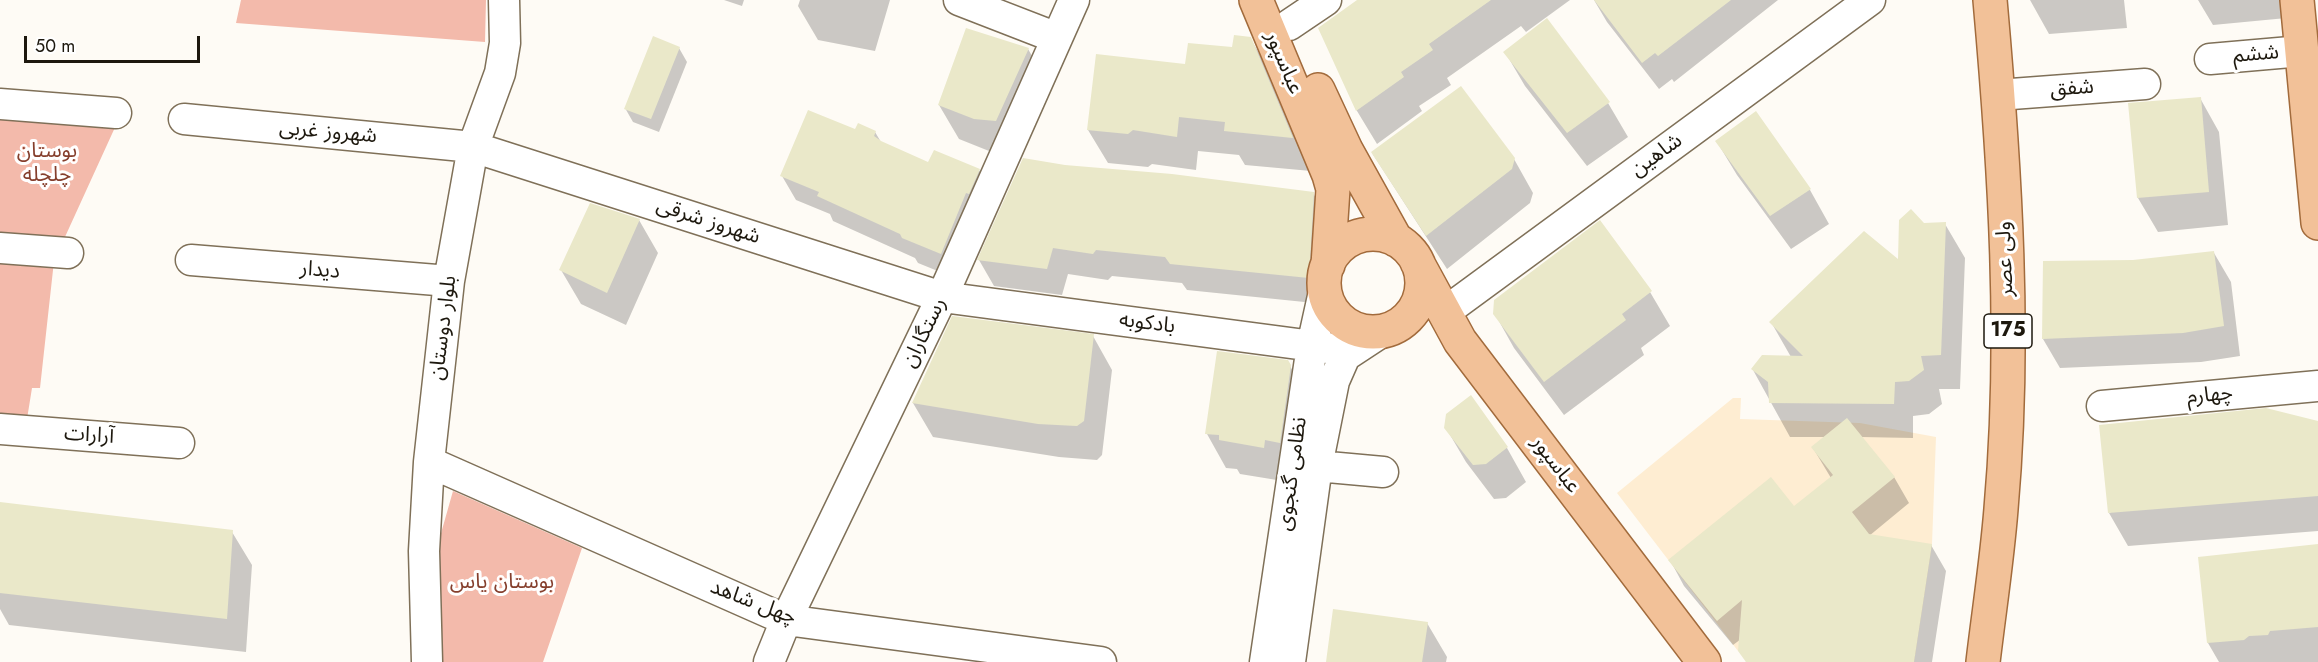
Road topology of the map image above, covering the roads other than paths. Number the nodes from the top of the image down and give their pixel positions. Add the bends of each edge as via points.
1 (504, 0) edge
2 (959, 0) edge
3 (1074, 0) edge
4 (1256, 0) edge
5 (1326, 0) edge
6 (1870, 0) edge
7 (1990, 0) edge
8 (2296, 0) edge
9 (1283, 13) edge
10 (1057, 38) junction
11 (2310, 51) edge
12 (2210, 59) dead end
13 (2145, 84) dead end
14 (1998, 94) junction
15 (0, 104) edge
16 (116, 113) dead end
17 (184, 119) dead end
18 (473, 147) junction
19 (2318, 224) edge
20 (0, 248) edge
21 (1407, 251) junction
22 (68, 253) dead end
23 (191, 260) dead end
24 (1326, 276) junction
25 (449, 281) junction
26 (942, 297) junction
27 (1444, 312) junction
28 (1388, 330) junction
29 (1460, 341) junction
30 (1312, 346) junction
31 (1351, 351) junction
32 (2318, 386) edge
33 (2102, 405) dead end
34 (0, 429) edge
35 (179, 443) dead end
36 (429, 462) junction
37 (1317, 466) junction
38 (1383, 471) dead end
39 (786, 620) junction
40 (427, 662) edge
41 (769, 662) edge
42 (1101, 662) edge
43 (1265, 662) edge
44 (1290, 662) edge
45 (1704, 662) edge
46 (1983, 662) edge

1 - 18 street, بلوار دوستان via 505,43 500,73
2 - 10 street
3 - 10 street, رستگاران
4 - 24 main road, عباسپور via 1333,189
5 - 9 street
6 - 27 street, شاهین
7 - 14 main road, ولی عصر / 175
8 - 11 main road
9 - 21 main road, عباسپور via 1346,150
10 - 26 street, رستگاران
11 - 12 street, ششم
11 - 19 main road
13 - 14 street, شفق
14 - 46 main road, ولی عصر / 175 via 2008,338 2001,508
15 - 16 street
17 - 18 street, شهروز غربی
18 - 25 street, بلوار دوستان
18 - 26 street, شهروز شرقی
20 - 22 street
21 - 24 main road via 1376,235 1356,238 1335,253
21 - 27 main road, عباسپور
21 - 28 main road via 1422,277 1421,293 1406,321
23 - 25 street, دیدار
24 - 28 main road via 1328,300 1344,322 1356,329
24 - 30 street, نظامی گنجوی
25 - 36 street, بلوار دوستان
26 - 30 street, بادکوبه
26 - 39 street, رستگاران
27 - 29 main road, عباسپور
28 - 29 main road via 1428,331
28 - 31 street, نظامی گنجوی
29 - 45 main road, عباسپور
30 - 31 street, بادکوبه
30 - 43 street, نظامی گنجوی
31 - 37 street, نظامی گنجوی via 1334,381
32 - 33 street, چهارم
34 - 35 street, آرارات
36 - 39 street, چهل شاهد
36 - 40 street, بلوار دوستان via 424,551
37 - 38 street
37 - 44 street, نظامی گنجوی
39 - 41 street, رستگاران
39 - 42 street, چهل شاهد

